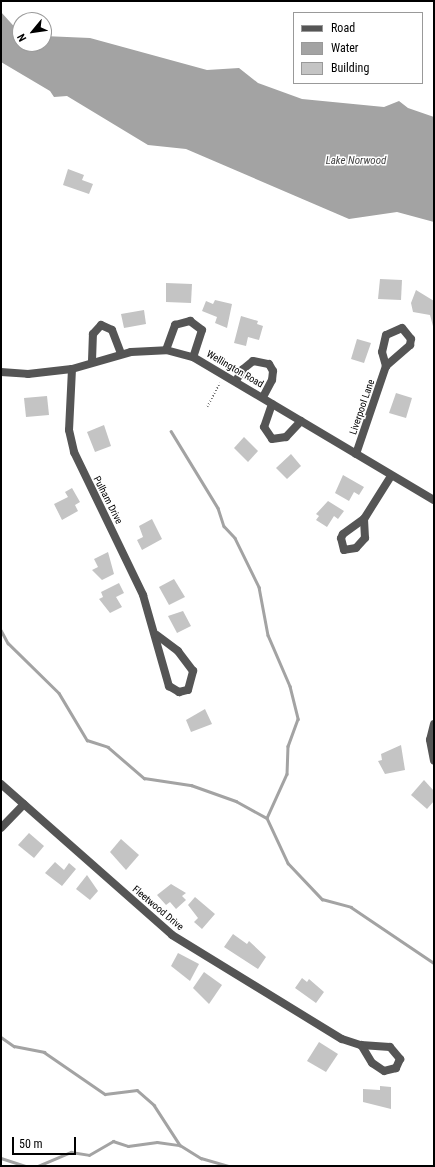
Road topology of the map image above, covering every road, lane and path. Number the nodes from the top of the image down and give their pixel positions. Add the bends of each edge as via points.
1 (166, 350) junction
2 (121, 353) junction
3 (193, 357) junction
4 (92, 361) junction
5 (386, 366) junction
6 (72, 369) junction
7 (1, 372) edge
8 (225, 374) junction
9 (236, 381) junction
10 (263, 397) junction
11 (272, 404) junction
12 (207, 407) dead end
13 (301, 421) junction
14 (356, 454) junction
15 (391, 476) junction
16 (434, 500) edge
17 (364, 520) dead end
18 (157, 635) junction
19 (434, 724) edge
20 (434, 760) edge
21 (1, 784) edge
22 (24, 804) junction
23 (1, 828) edge
24 (361, 1045) junction

1 - 2 street, Wellington Road
1 - 3 street, Wellington Road
1 - 3 street via 175,325 190,321 202,330
2 - 4 street, Wellington Road
2 - 4 street via 112,330 101,325 93,334
3 - 8 street, Wellington Road
4 - 6 street, Wellington Road
5 - 5 street, Liverpool Lane via 410,345 412,339 402,328 386,334 382,352
5 - 14 street, Liverpool Lane
6 - 7 street, Wellington Road via 28,374
6 - 18 street, Pulham Drive via 69,430 74,452 143,595
8 - 9 street, Wellington Road
8 - 12 path
9 - 10 street, Wellington Road
9 - 10 street via 242,370 253,361 269,364 273,371 272,380
10 - 11 street, Wellington Road
11 - 13 street, Wellington Road
11 - 13 street via 264,427 272,439 286,436
13 - 14 street, Wellington Road
14 - 15 street, Wellington Road
15 - 16 street, Wellington Road
15 - 17 street
18 - 18 street, Pulham Drive via 169,686 179,692 188,690 193,671 178,651
19 - 20 street via 430,740
21 - 22 street, Fleetwood Drive
22 - 23 street
22 - 24 street, Fleetwood Drive via 172,934 342,1039
24 - 24 street, Fleetwood Drive via 390,1047 400,1059 396,1068 384,1071 372,1063

